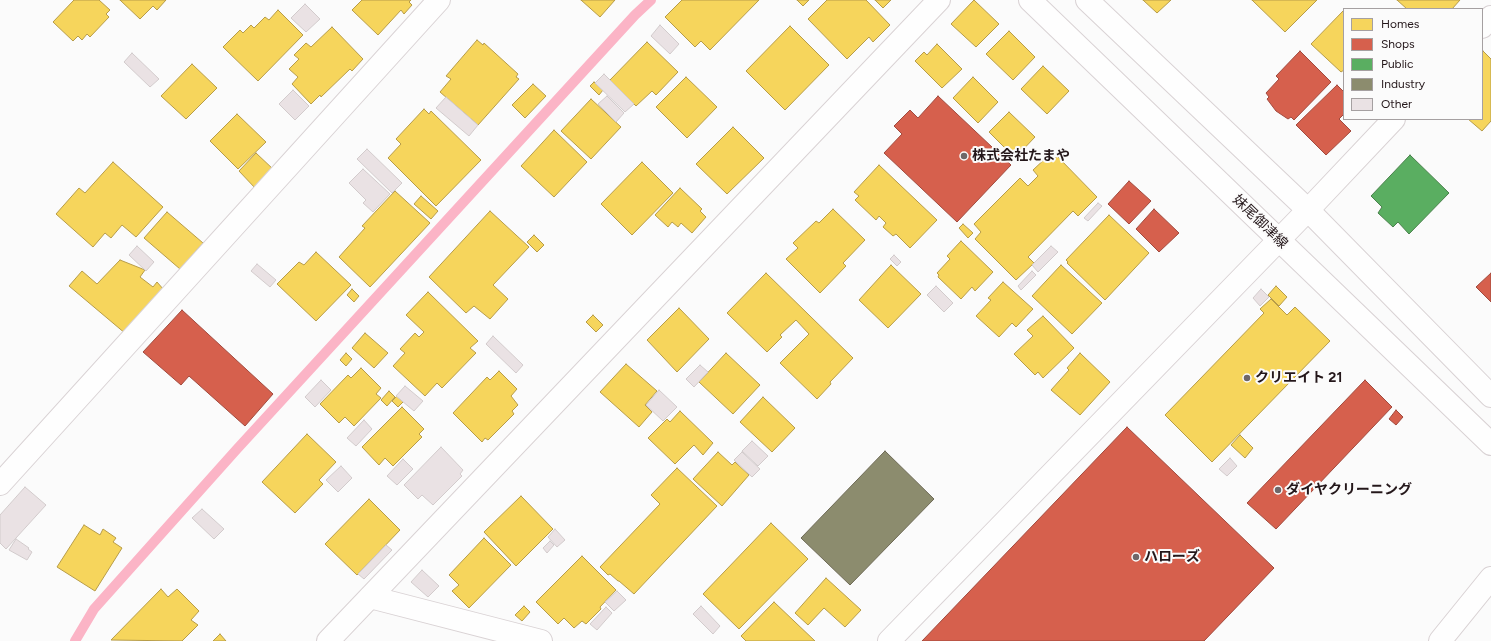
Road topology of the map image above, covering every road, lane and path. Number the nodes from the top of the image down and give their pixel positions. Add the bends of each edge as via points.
1 (439, 0) edge
2 (939, 0) edge
3 (1030, 0) edge
4 (1087, 0) edge
5 (1491, 17) edge
6 (1483, 26) edge
7 (1393, 120) edge
8 (1308, 210) junction
9 (1278, 240) junction
10 (1491, 396) edge
11 (1491, 444) edge
12 (0, 484) edge
13 (1491, 578) edge
14 (370, 597) junction
15 (328, 641) edge
16 (541, 641) edge
17 (889, 641) edge
18 (1440, 641) edge

1 - 12 street
2 - 14 street
3 - 9 street, 妹尾御津線
4 - 8 street
5 - 6 street
7 - 8 street
8 - 9 street
8 - 10 street
9 - 11 street, 妹尾御津線
9 - 17 street
13 - 18 street
14 - 15 street
14 - 16 street

